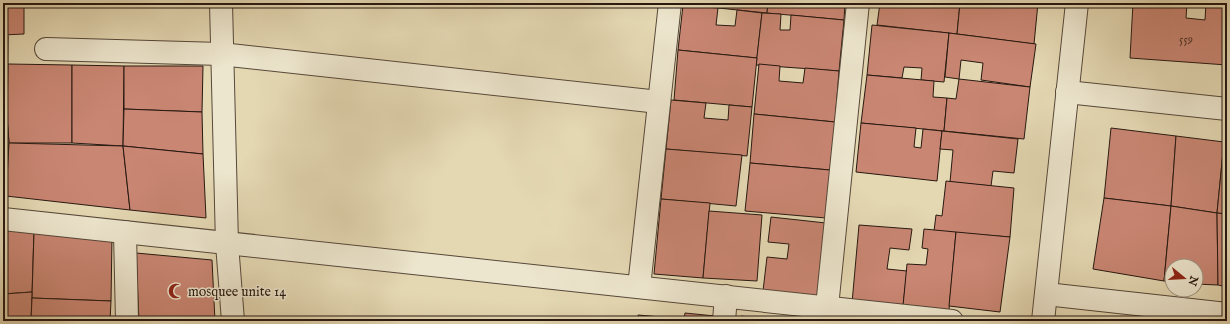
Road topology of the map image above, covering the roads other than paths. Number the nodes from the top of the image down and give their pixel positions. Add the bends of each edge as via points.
1 (222, 3) edge
2 (670, 3) edge
3 (858, 3) edge
4 (1077, 3) edge
5 (46, 49) dead end
6 (221, 54) junction
7 (1067, 92) junction
8 (659, 102) junction
9 (1227, 109) edge
10 (3, 219) edge
11 (125, 232) junction
12 (227, 244) junction
13 (639, 287) junction
14 (1046, 294) junction
15 (726, 296) junction
16 (827, 307) junction
17 (1227, 314) edge
18 (128, 321) edge
19 (233, 321) edge
20 (724, 321) edge
21 (952, 321) edge
22 (1043, 321) edge

1 - 6 street
2 - 8 street
3 - 16 street
4 - 7 street
5 - 6 street
6 - 8 street
6 - 12 street
7 - 9 street
7 - 14 street
8 - 13 street
10 - 11 street
11 - 12 street
11 - 18 street
12 - 13 street
12 - 19 street
13 - 15 street
14 - 17 street
14 - 22 street
15 - 16 street
15 - 20 street
16 - 21 street

